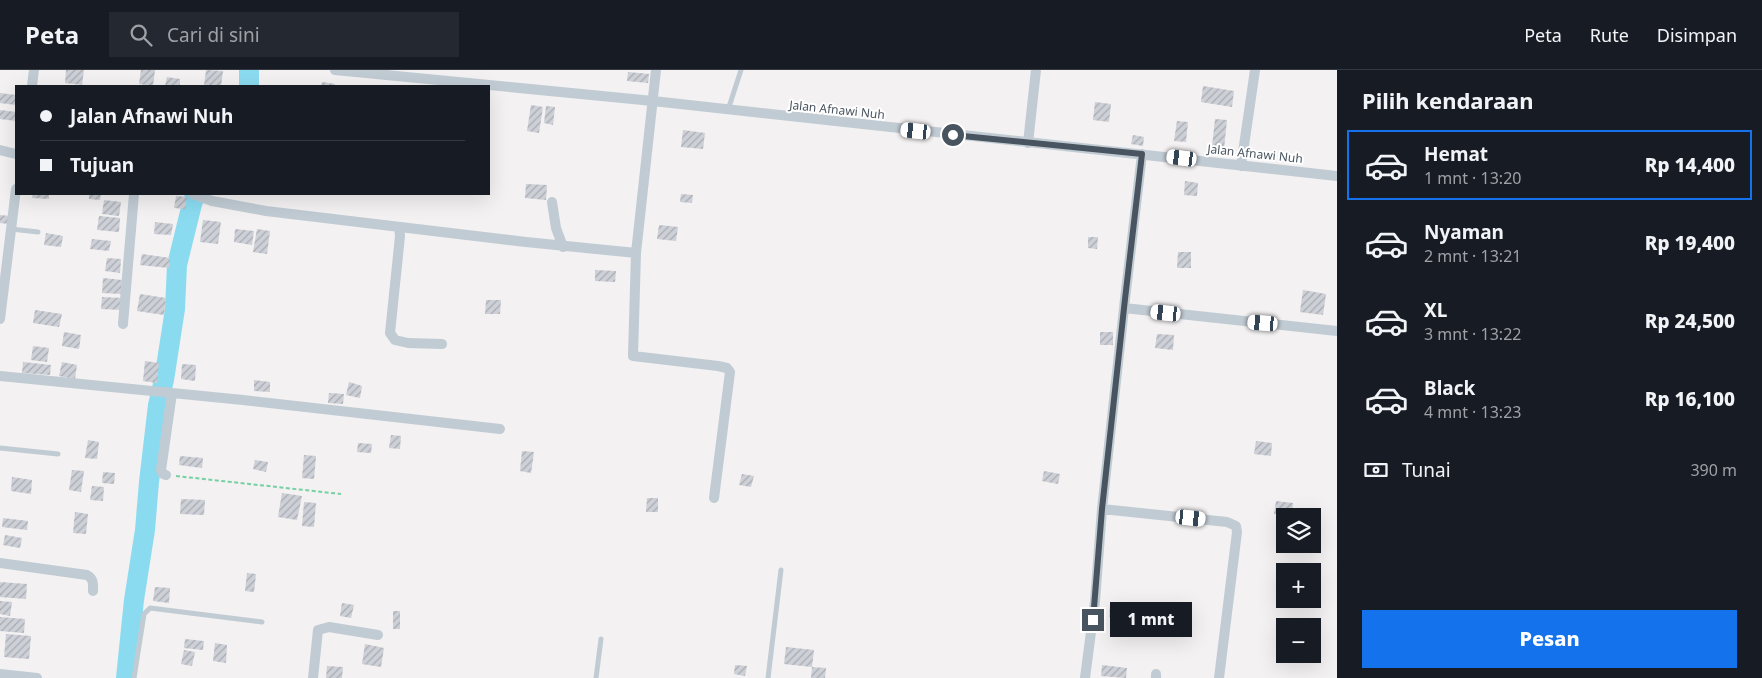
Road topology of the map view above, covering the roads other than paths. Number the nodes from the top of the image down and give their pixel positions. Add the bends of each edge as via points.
1 (34, 70) edge
2 (335, 70) edge
3 (656, 70) edge
4 (741, 70) edge
5 (1036, 70) edge
6 (1255, 70) edge
7 (32, 85) edge
8 (489, 85) edge
9 (490, 85) edge
10 (653, 101) junction
11 (728, 111) junction
12 (1028, 142) junction
13 (0, 150) edge
14 (15, 154) edge
15 (1142, 154) junction
16 (1241, 166) junction
17 (1337, 176) edge
18 (15, 195) edge
19 (134, 195) edge
20 (196, 195) edge
21 (552, 202) dead end
22 (399, 227) junction
23 (11, 229) junction
24 (38, 232) dead end
25 (563, 247) junction
26 (636, 253) junction
27 (4, 254) edge
28 (1124, 308) junction
29 (0, 319) edge
30 (122, 324) dead end
31 (1337, 331) edge
32 (442, 344) dead end
33 (0, 376) edge
34 (170, 393) junction
35 (500, 429) dead end
36 (0, 448) edge
37 (58, 454) dead end
38 (166, 475) road end
39 (714, 498) dead end
40 (1102, 509) junction
41 (0, 563) edge
42 (782, 570) dead end
43 (93, 591) dead end
44 (262, 622) dead end
45 (378, 635) dead end
46 (600, 639) dead end
47 (0, 674) edge
48 (37, 678) edge
49 (134, 678) edge
50 (313, 678) edge
51 (596, 678) edge
52 (768, 678) edge
53 (1085, 678) edge
54 (1218, 678) edge

1 - 7 street
2 - 8 street, Jalan Afnawi Nuh
3 - 10 street
4 - 11 lane
5 - 12 street
6 - 16 street
9 - 10 street, Jalan Afnawi Nuh
10 - 11 street, Jalan Afnawi Nuh
10 - 26 street
11 - 12 street, Jalan Afnawi Nuh
12 - 15 street, Jalan Afnawi Nuh
13 - 14 street
15 - 16 street, Jalan Afnawi Nuh
15 - 28 street
16 - 17 street, Jalan Afnawi Nuh
18 - 23 street
19 - 30 street
20 - 22 street via 248,208
21 - 25 street
22 - 25 street
22 - 32 street via 390,333 395,340 408,343
23 - 24 lane
23 - 27 street
25 - 26 street
26 - 39 street via 633,356 718,366 730,372
27 - 29 street
28 - 31 street
28 - 40 street
33 - 34 street
34 - 35 street
34 - 38 street via 161,470
36 - 37 lane
40 - 53 street
40 - 54 street via 1227,522 1236,526
41 - 43 street via 87,575 93,581
42 - 52 lane
44 - 49 lane via 150,608 144,614
45 - 50 street via 329,627 318,630
46 - 51 lane
47 - 48 street

